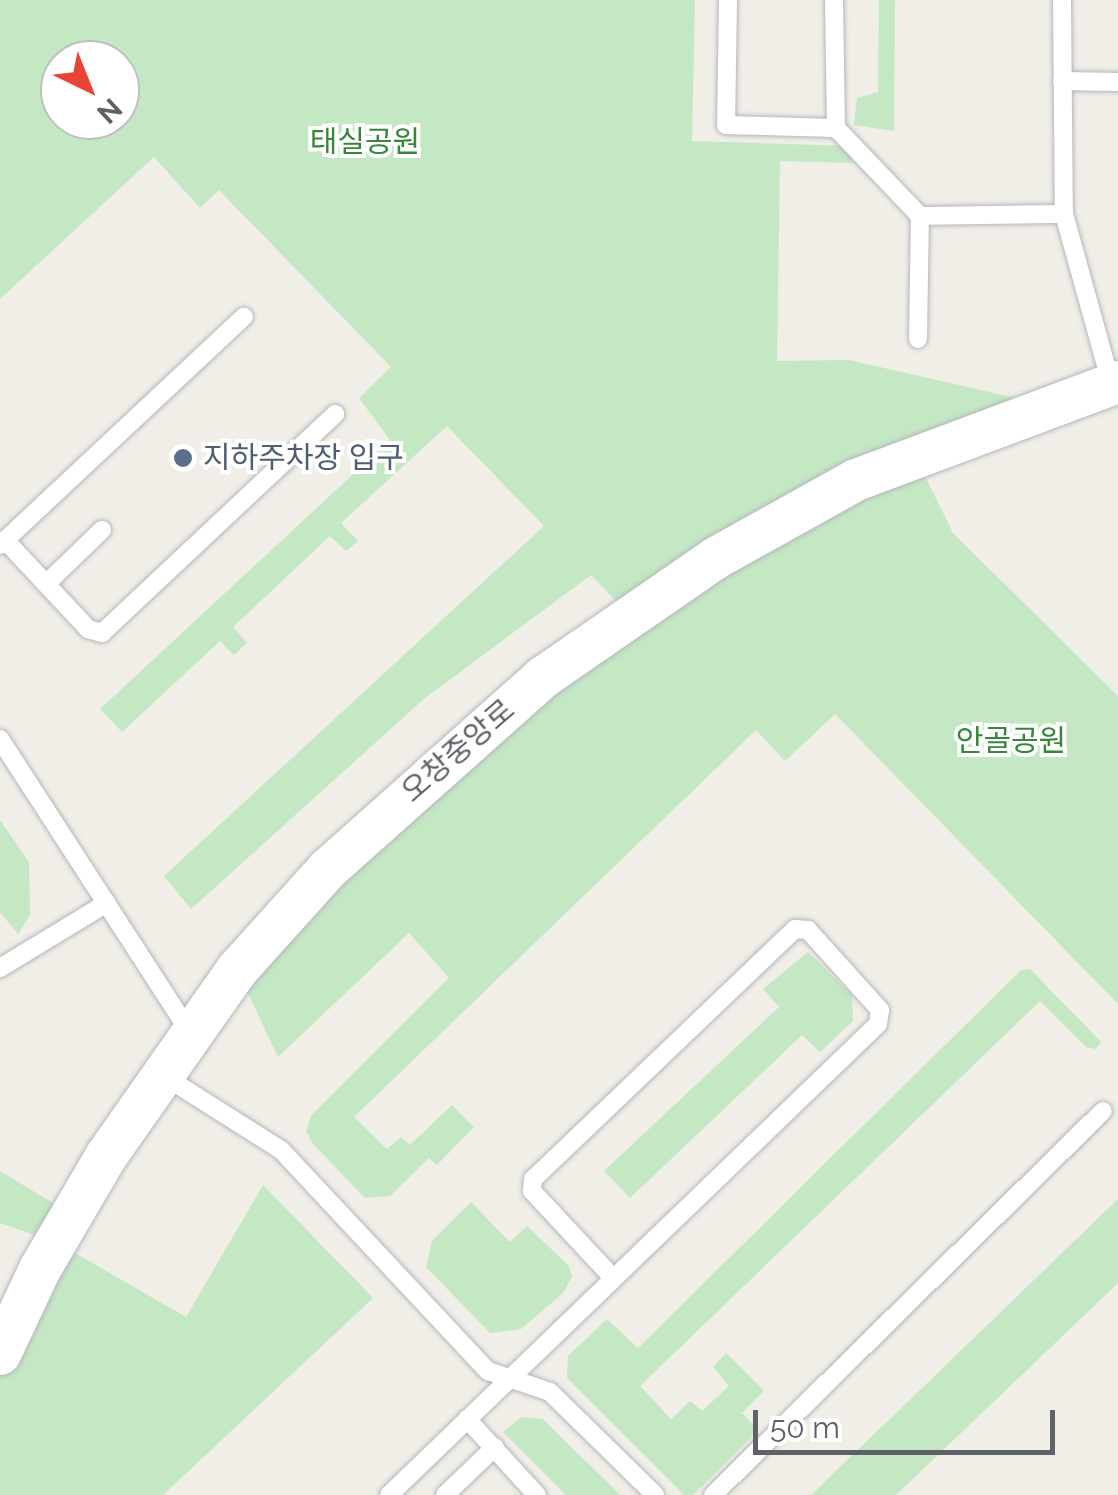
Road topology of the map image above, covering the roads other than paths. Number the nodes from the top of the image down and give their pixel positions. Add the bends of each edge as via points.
1 (728, 0) edge
2 (834, 0) edge
3 (1062, 0) edge
4 (1062, 81) junction
5 (1118, 82) edge
6 (836, 128) junction
7 (1064, 214) junction
8 (920, 216) junction
9 (244, 317) dead end
10 (918, 339) dead end
11 (1115, 384) edge
12 (335, 414) dead end
13 (102, 530) dead end
14 (2, 542) edge
15 (46, 584) junction
16 (0, 739) edge
17 (107, 902) junction
18 (0, 968) edge
19 (192, 1035) junction
20 (163, 1076) junction
21 (1104, 1111) dead end
22 (614, 1278) junction
23 (0, 1354) edge
24 (509, 1378) junction
25 (467, 1419) junction
26 (495, 1447) junction
27 (389, 1495) edge
28 (445, 1495) edge
29 (538, 1495) edge
30 (655, 1495) edge
31 (713, 1495) edge

1 - 6 lane via 726,125
2 - 6 lane
3 - 4 lane
4 - 5 lane
4 - 7 lane
6 - 8 lane
7 - 8 lane
7 - 11 lane
8 - 10 lane
9 - 14 lane
11 - 19 street, 오창중앙로 via 856,480 630,614 542,678 328,869 237,970
12 - 15 lane via 102,634 88,629
13 - 15 lane
14 - 15 lane
16 - 17 lane
17 - 18 lane
17 - 19 lane
19 - 20 street, 오창중앙로
20 - 23 street, 오창중앙로 via 48,1255
20 - 24 lane via 281,1150 488,1371
21 - 31 lane
22 - 22 lane via 878,1024 880,1010 808,930 795,929 533,1179 532,1191
22 - 24 lane
24 - 25 lane
24 - 30 lane via 550,1392
25 - 26 lane
25 - 27 lane
26 - 28 lane
26 - 29 lane

